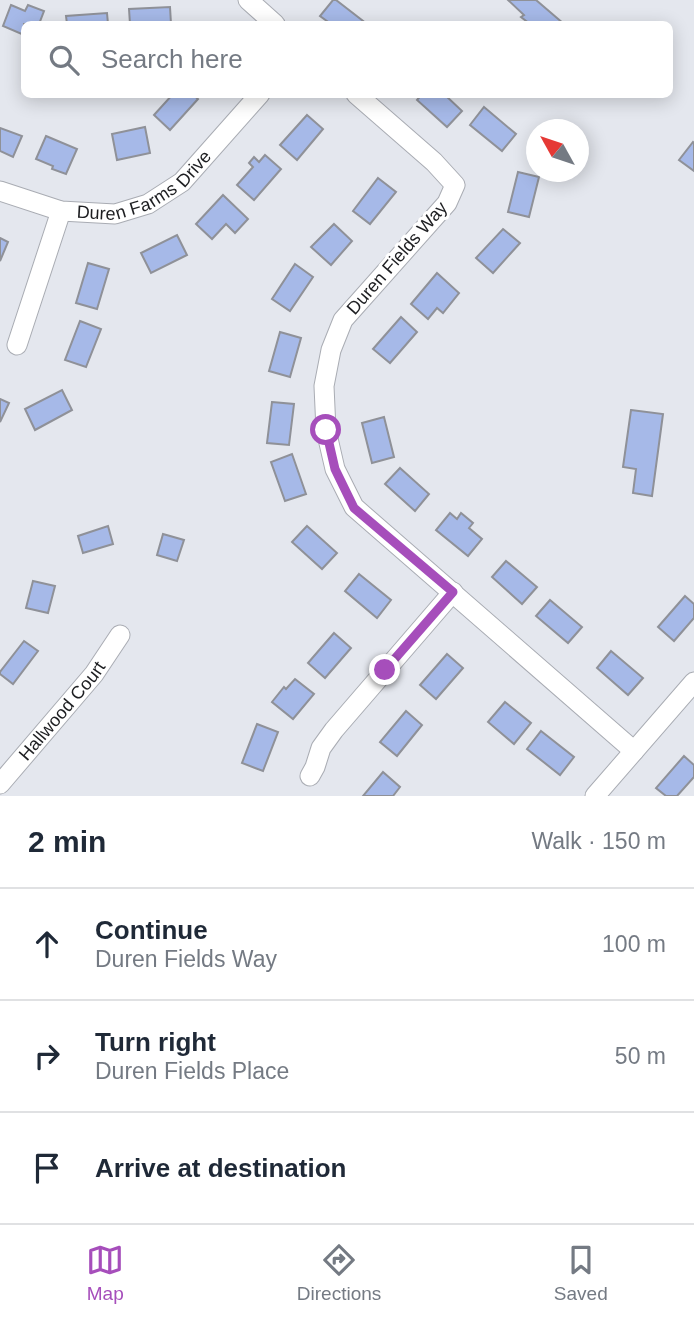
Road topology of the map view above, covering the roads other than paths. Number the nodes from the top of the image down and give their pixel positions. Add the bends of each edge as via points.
1 (248, 0) edge
2 (272, 21) edge
3 (256, 98) edge
4 (361, 98) edge
5 (0, 191) edge
6 (61, 211) junction
7 (17, 345) dead end
8 (453, 592) junction
9 (120, 635) dead end
10 (694, 682) edge
11 (634, 751) junction
12 (310, 776) dead end
13 (0, 784) edge
14 (595, 796) edge

1 - 2 street
3 - 6 street, Duren Farms Drive via 182,182 148,204 116,214
4 - 8 street, Duren Fields Way via 456,185 447,203 343,320 324,386 326,430 335,469 354,508
5 - 6 street, Duren Farms Drive
6 - 7 street
8 - 11 street, Duren Fields Way
8 - 12 street via 334,730
9 - 13 street, Hallwood Court via 94,674
10 - 11 street
11 - 14 street

